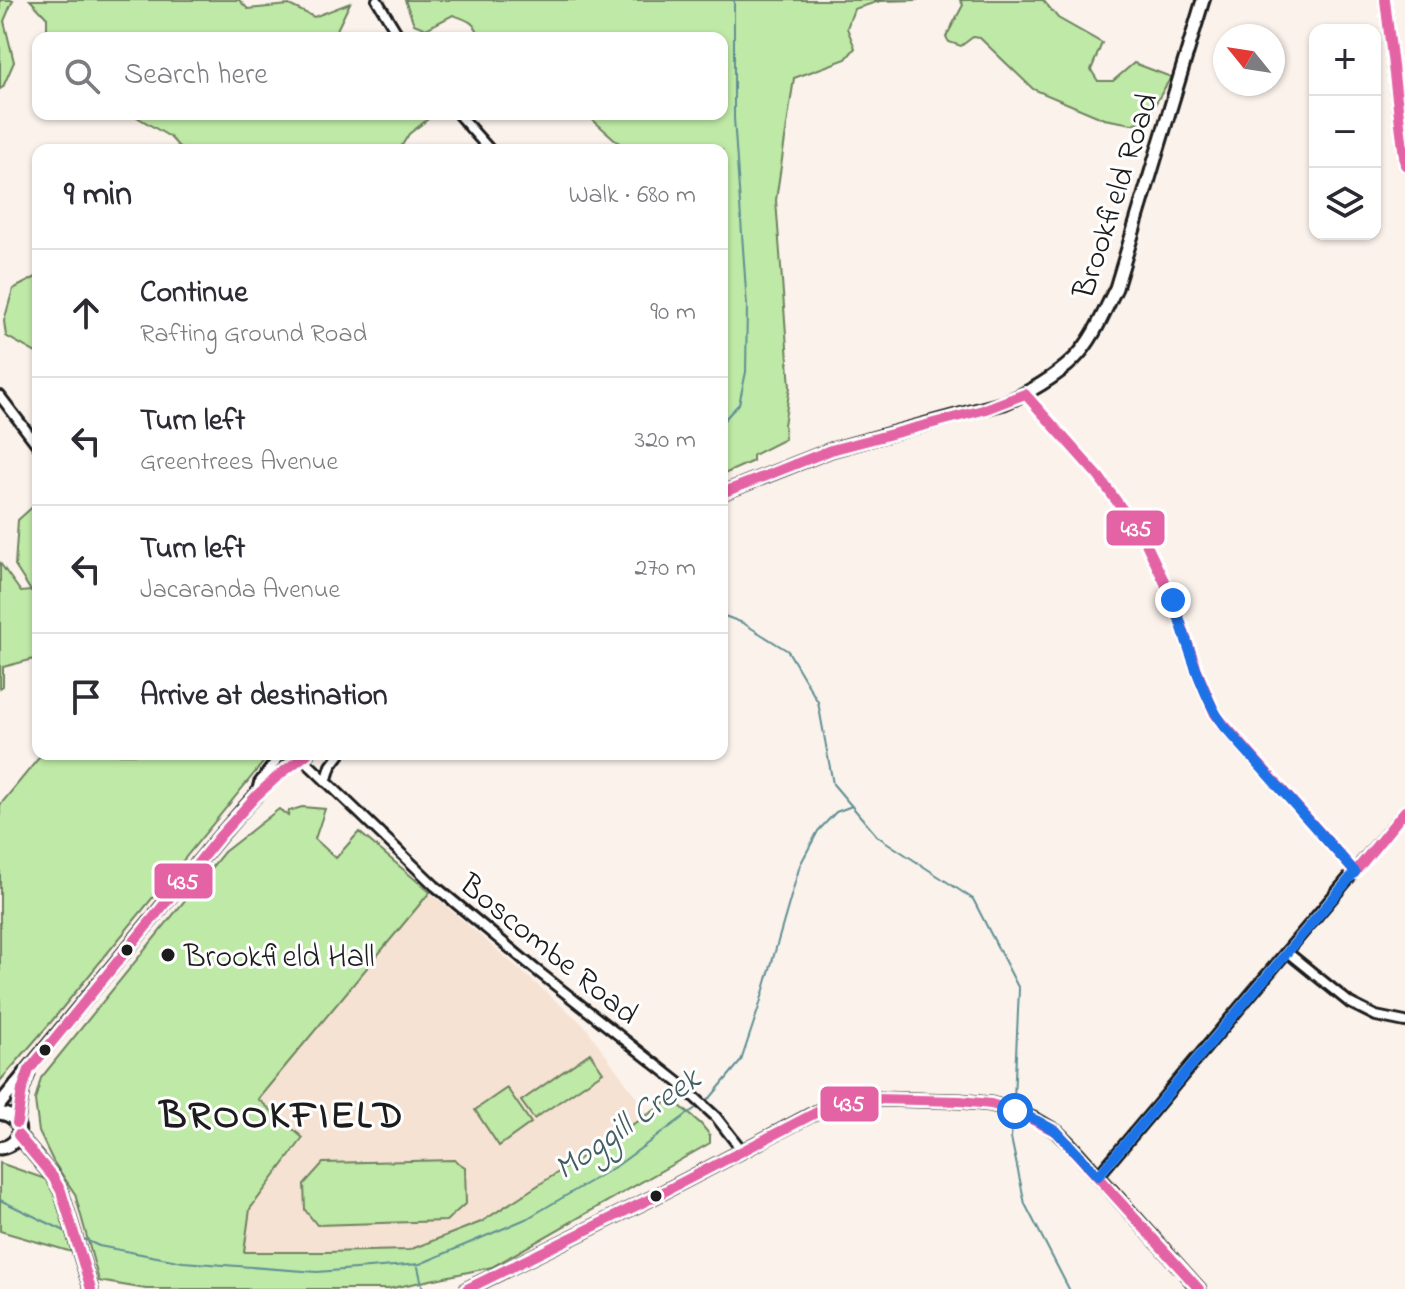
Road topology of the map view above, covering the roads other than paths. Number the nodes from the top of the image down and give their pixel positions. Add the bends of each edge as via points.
1 (377, 0) edge
2 (1203, 0) edge
3 (1385, 0) edge
4 (396, 32) edge
5 (463, 120) edge
6 (485, 144) edge
7 (1405, 165) edge
8 (1025, 394) junction
9 (0, 396) edge
10 (32, 438) edge
11 (728, 491) edge
12 (276, 760) edge
13 (299, 760) edge
14 (307, 760) edge
15 (336, 760) edge
16 (326, 782) junction
17 (256, 796) junction
18 (1405, 811) edge
19 (1355, 872) junction
20 (1287, 952) junction
21 (1405, 1022) edge
22 (29, 1070) junction
23 (0, 1104) edge
24 (0, 1113) edge
25 (12, 1138) edge
26 (741, 1153) junction
27 (1098, 1176) junction
28 (91, 1289) edge
29 (467, 1289) edge
30 (1199, 1289) edge

1 - 4 street
2 - 8 main road, Brookfield Road via 1116,288 1075,358
3 - 7 street
5 - 6 street
8 - 11 main road, Brookfield Road via 831,450
8 - 19 street via 1099,477 1144,539 1215,714
9 - 10 street
12 - 17 street
13 - 17 main road
14 - 16 street, Boscombe Road
15 - 16 street
16 - 26 street, Boscombe Road via 435,886 692,1095 716,1117
17 - 22 main road
18 - 19 street
19 - 20 street
20 - 21 street via 1350,1003
20 - 27 street
22 - 23 main road
22 - 25 main road
24 - 25 main road via 10,1115
25 - 28 main road via 61,1191
26 - 27 main road via 825,1108 850,1102 960,1101 991,1104 1038,1121 1065,1139
26 - 29 main road
27 - 30 main road

